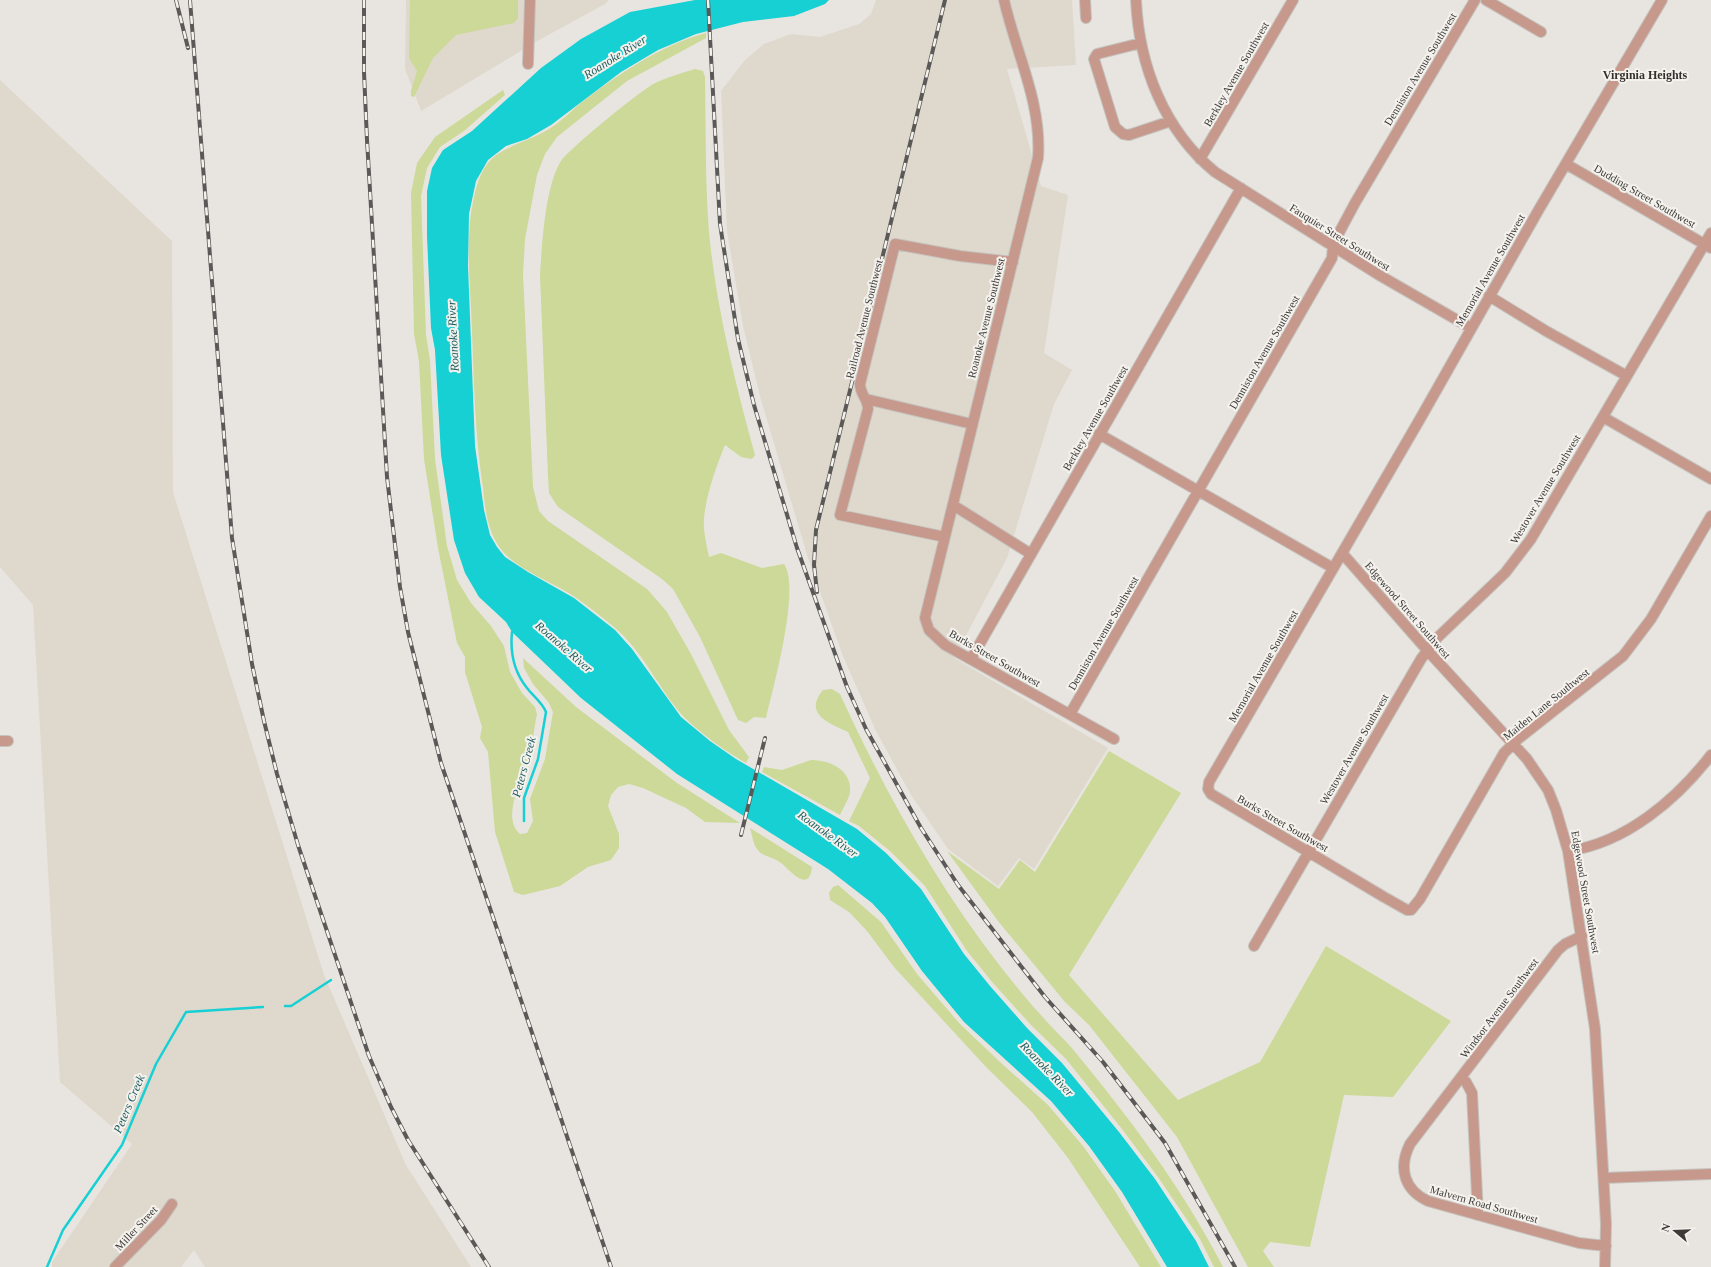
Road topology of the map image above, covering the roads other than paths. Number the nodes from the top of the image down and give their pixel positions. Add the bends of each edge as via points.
1 (530, 0) edge
2 (1004, 0) edge
3 (1085, 0) edge
4 (1136, 0) edge
5 (1293, 0) edge
6 (1475, 0) edge
7 (1486, 0) edge
8 (1662, 0) edge
9 (1086, 18) dead end
10 (1541, 32) dead end
11 (1141, 43) junction
12 (528, 64) dead end
13 (1171, 121) junction
14 (1200, 159) junction
15 (1566, 164) junction
16 (1241, 188) junction
17 (1711, 233) edge
18 (1333, 246) junction
19 (1708, 246) edge
20 (1013, 262) junction
21 (1489, 296) junction
22 (1471, 328) junction
23 (1627, 376) junction
24 (866, 399) junction
25 (1603, 417) junction
26 (972, 424) junction
27 (1099, 434) junction
28 (1711, 478) edge
29 (1198, 491) junction
30 (953, 506) junction
31 (1711, 516) edge
32 (945, 538) junction
33 (1342, 553) junction
34 (1031, 554) junction
35 (1333, 568) junction
36 (1427, 650) junction
37 (971, 659) junction
38 (1070, 714) junction
39 (1114, 738) dead end
40 (1512, 744) junction
41 (1711, 755) edge
42 (1212, 776) joint
43 (1568, 851) junction
44 (1309, 852) junction
45 (1360, 882) joint
46 (1582, 936) junction
47 (1254, 946) dead end
48 (1461, 1078) junction
49 (1442, 1103) joint
50 (1711, 1174) edge
51 (1604, 1178) junction
52 (172, 1204) dead end
53 (1478, 1215) junction
54 (1606, 1246) junction
55 (115, 1267) edge
56 (1605, 1267) edge

1 - 12 street
2 - 20 street, Roanoke Avenue Southwest via 1037,117 1039,139 1038,158
3 - 9 street
4 - 11 street, Fauquier Street Southwest
5 - 14 street, Berkley Avenue Southwest
6 - 18 street, Denniston Avenue Southwest via 1355,203
7 - 10 street
8 - 15 street, Memorial Avenue Southwest
11 - 13 street, Fauquier Street Southwest via 1151,81
11 - 13 street via 1097,54 1094,59 1115,127 1123,134 1129,135
13 - 14 street, Fauquier Street Southwest via 1189,148
14 - 16 street, Fauquier Street Southwest
15 - 19 street, Dudding Street Southwest
15 - 21 street, Memorial Avenue Southwest
16 - 18 street, Fauquier Street Southwest
16 - 27 street, Berkley Avenue Southwest
17 - 19 street, Westover Avenue Southwest
18 - 22 street, Fauquier Street Southwest
18 - 29 street, Denniston Avenue Southwest via 1332,258
19 - 23 street, Westover Avenue Southwest
20 - 24 street, Railroad Avenue Southwest via 895,244 860,384
20 - 26 street, Roanoke Avenue Southwest
21 - 22 street, Memorial Avenue Southwest
21 - 23 street
22 - 33 street, Memorial Avenue Southwest
23 - 25 street, Westover Avenue Southwest
24 - 26 street
24 - 32 street, Railroad Avenue Southwest via 868,409 840,515
25 - 28 street
25 - 36 street, Westover Avenue Southwest via 1524,549 1505,573
26 - 30 street, Roanoke Avenue Southwest
27 - 29 street
27 - 34 street, Berkley Avenue Southwest
29 - 35 street
29 - 38 street, Denniston Avenue Southwest
30 - 32 street, Roanoke Avenue Southwest
30 - 34 street
31 - 40 street, Maiden Lane Southwest via 1651,619 1623,656
32 - 37 street, Burks Street Southwest via 925,612 926,624 934,636
33 - 35 street, Memorial Avenue Southwest
33 - 36 street, Edgewood Street Southwest
34 - 37 street, Berkley Avenue Southwest
35 - 42 street, Memorial Avenue Southwest
36 - 40 street, Edgewood Street Southwest
36 - 44 street, Westover Avenue Southwest
37 - 38 street, Burks Street Southwest
38 - 39 street, Burks Street Southwest
40 - 43 street, Edgewood Street Southwest via 1548,790
40 - 45 street, Maiden Lane Southwest via 1500,759 1414,908 1407,910
41 - 43 street via 1666,803 1630,828 1589,847
42 - 44 street, Burks Street Southwest via 1208,789 1214,797
43 - 46 street, Edgewood Street Southwest
44 - 45 street, Burks Street Southwest
44 - 47 street, Westover Avenue Southwest
46 - 48 street, Windsor Avenue Southwest via 1558,950
46 - 51 street, Edgewood Street Southwest via 1595,1029
48 - 49 street, Windsor Avenue Southwest
48 - 53 street via 1472,1092
49 - 53 street, Malvern Road Southwest via 1406,1152 1404,1179 1420,1198
50 - 51 street
51 - 54 street, Edgewood Street Southwest
52 - 55 street, Miller Street via 161,1220
53 - 54 street, Malvern Road Southwest via 1579,1242
54 - 56 street, Edgewood Street Southwest

